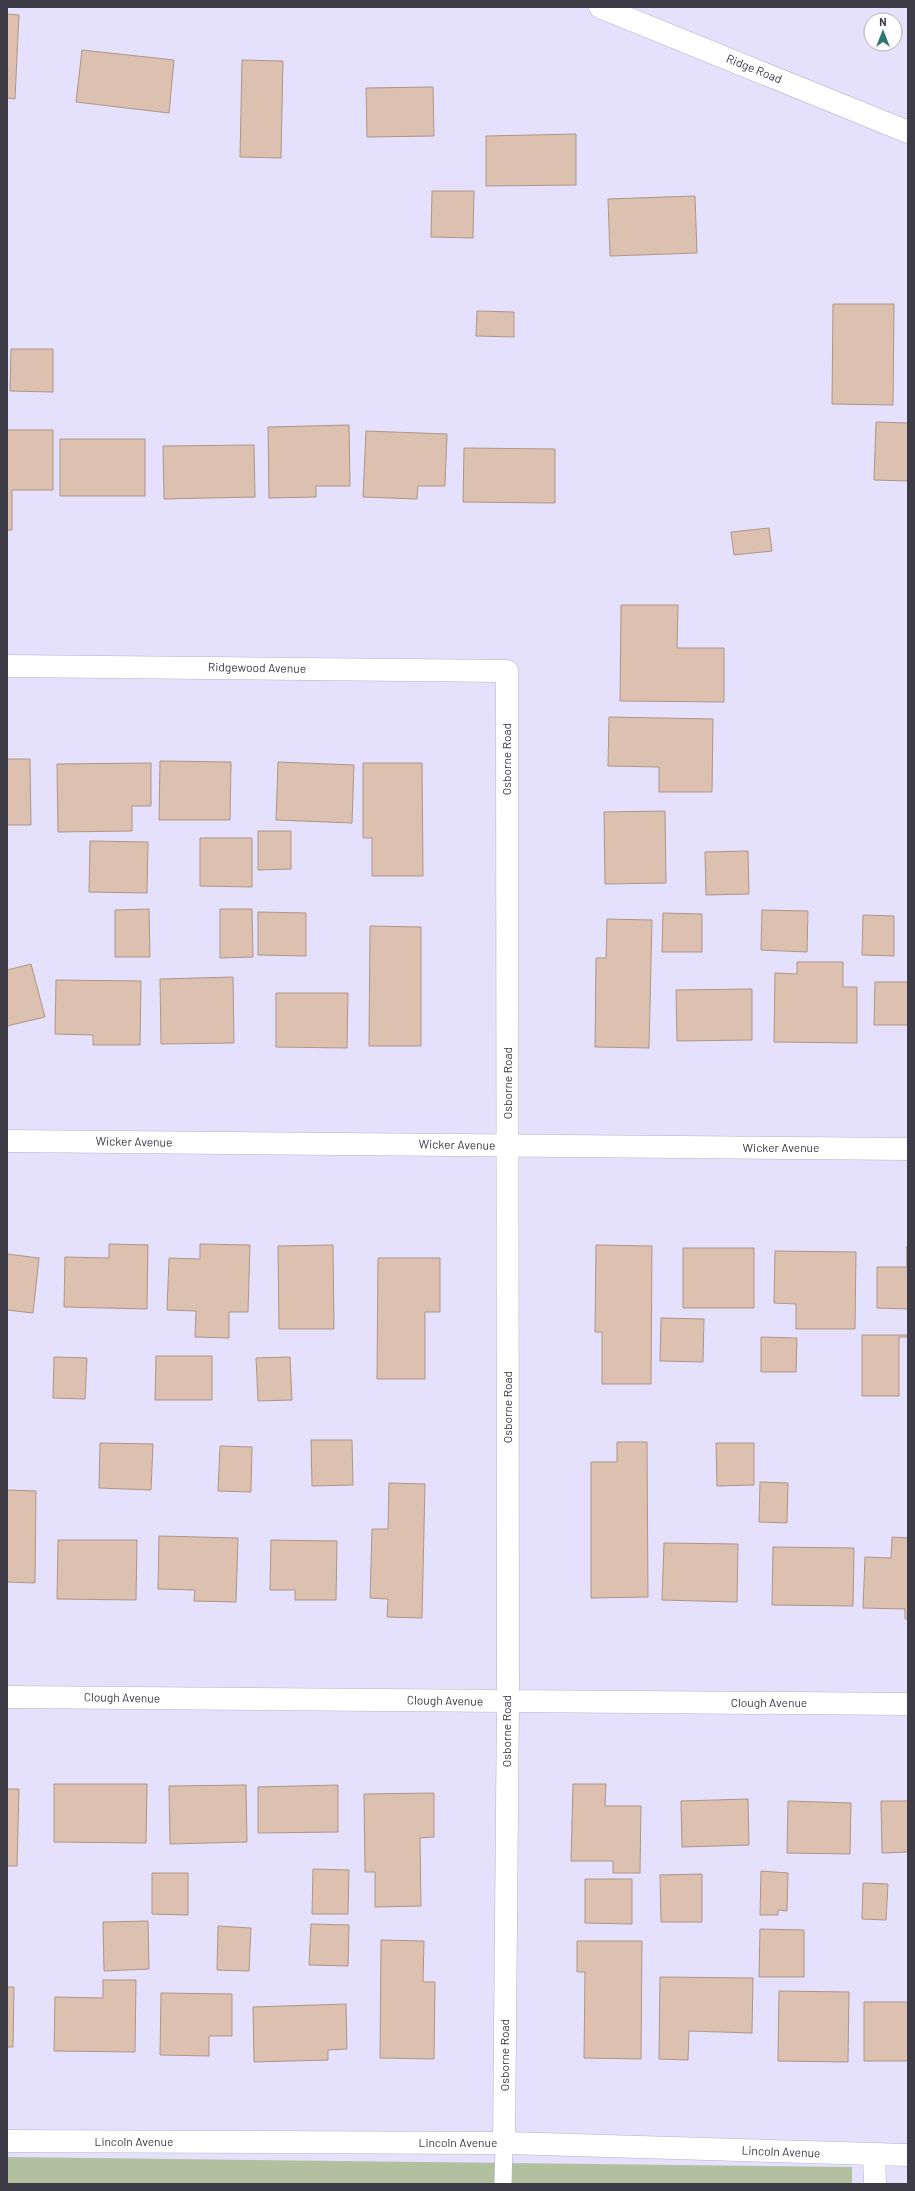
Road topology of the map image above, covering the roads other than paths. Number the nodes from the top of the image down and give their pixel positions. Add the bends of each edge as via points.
1 (600, 7) edge
2 (908, 132) edge
3 (7, 666) edge
4 (507, 671) joint
5 (7, 1141) edge
6 (508, 1146) junction
7 (908, 1149) edge
8 (7, 1697) edge
9 (508, 1702) junction
10 (908, 1704) edge
11 (7, 2141) edge
12 (504, 2143) junction
13 (874, 2155) junction
14 (908, 2155) edge
15 (503, 2184) edge
16 (874, 2184) edge

1 - 2 street, Ridge Road
3 - 4 street, Ridgewood Avenue
4 - 6 street, Osborne Road
5 - 6 street, Wicker Avenue
6 - 7 street, Wicker Avenue
6 - 9 street, Osborne Road
8 - 9 street, Clough Avenue
9 - 10 street, Clough Avenue
9 - 12 street, Osborne Road
11 - 12 street, Lincoln Avenue
12 - 13 street, Lincoln Avenue
12 - 15 lane
13 - 14 street, Lincoln Avenue
13 - 16 street

